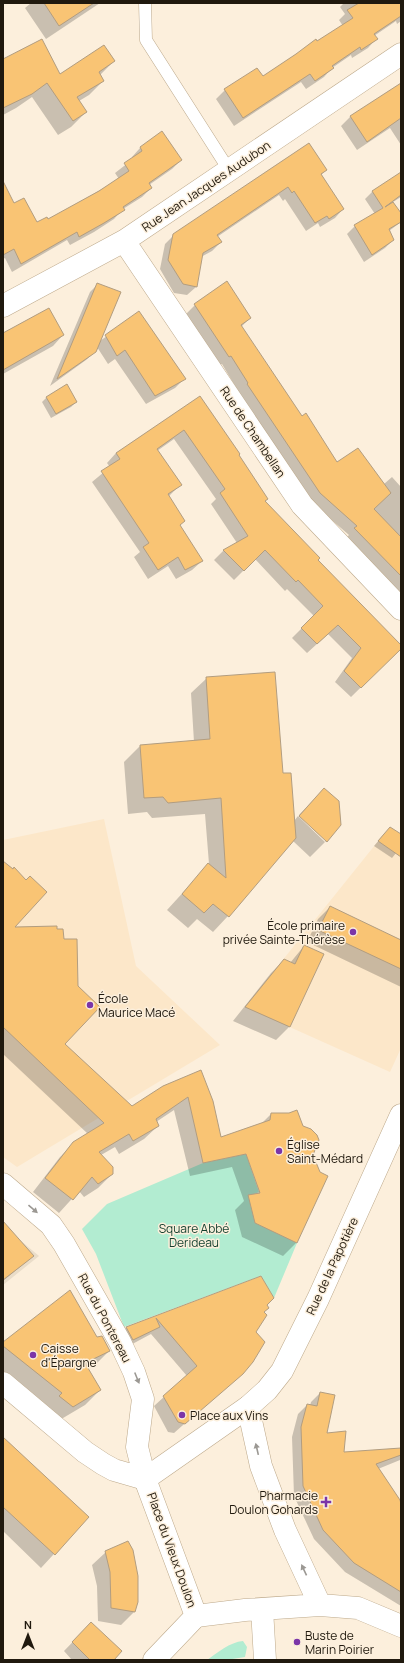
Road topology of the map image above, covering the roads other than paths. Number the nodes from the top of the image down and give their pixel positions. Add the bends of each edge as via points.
1 (145, 3) edge
2 (401, 54) edge
3 (229, 170) junction
4 (124, 241) junction
5 (3, 306) edge
6 (401, 609) edge
7 (401, 1115) edge
8 (3, 1184) edge
9 (3, 1383) edge
10 (248, 1407) junction
11 (145, 1479) junction
12 (320, 1606) junction
13 (262, 1609) junction
14 (196, 1616) junction
15 (401, 1626) edge
16 (154, 1660) edge
17 (265, 1660) edge

1 - 3 lane via 146,40
2 - 3 street, Rue Jean Jacques Audubon
3 - 4 street, Rue Jean Jacques Audubon
4 - 5 street, Rue Jean Jacques Audubon
4 - 6 street, Rue de Chambellan via 302,505
7 - 10 street, Rue de la Papotière via 318,1299 282,1371 267,1390
8 -> 11 street, Rue du Pontereau via 51,1225 120,1342 143,1399 137,1447
9 - 11 street via 85,1452 114,1470
10 - 11 street, Place du Vieux Doulon
12 -> 10 street via 285,1530 262,1466
11 - 14 street, Place du Vieux Doulon
12 - 13 street, Place du Vieux Doulon
12 - 15 street, Place du Vieux Doulon via 358,1608
13 - 14 street, Place du Vieux Doulon
13 - 17 street
14 - 16 street

